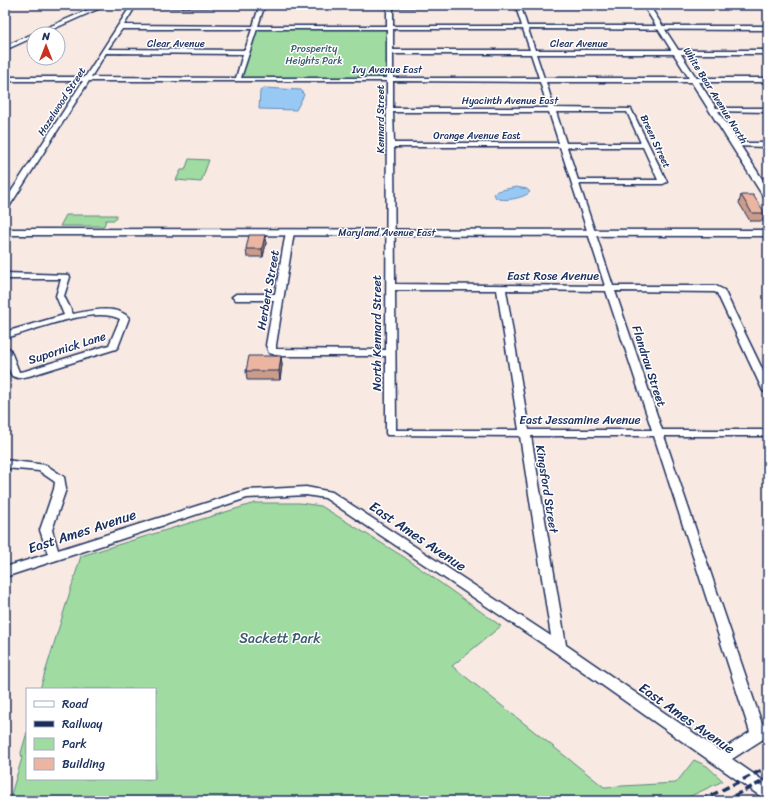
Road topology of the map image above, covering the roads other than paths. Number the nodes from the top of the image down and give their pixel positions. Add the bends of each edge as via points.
1 (103, 5) edge
2 (134, 5) edge
3 (262, 6) edge
4 (390, 6) edge
5 (519, 6) edge
6 (647, 6) edge
7 (768, 6) edge
8 (55, 26) edge
9 (120, 27) junction
10 (255, 28) junction
11 (390, 28) junction
12 (526, 28) junction
13 (661, 28) junction
14 (768, 28) edge
15 (26, 39) edge
16 (5, 48) edge
17 (104, 52) junction
18 (247, 52) junction
19 (390, 52) junction
20 (534, 52) junction
21 (676, 52) junction
22 (768, 52) edge
23 (5, 79) edge
24 (87, 79) junction
25 (238, 79) junction
26 (390, 79) junction
27 (542, 80) junction
28 (693, 80) junction
29 (768, 80) edge
30 (390, 110) junction
31 (552, 110) junction
32 (629, 110) joint
33 (713, 110) junction
34 (768, 110) edge
35 (390, 145) junction
36 (563, 145) junction
37 (645, 145) junction
38 (735, 145) junction
39 (768, 145) edge
40 (575, 182) junction
41 (765, 186) edge
42 (768, 196) edge
43 (5, 207) edge
44 (5, 232) edge
45 (290, 232) junction
46 (390, 232) junction
47 (591, 232) junction
48 (768, 233) edge
49 (5, 276) edge
50 (390, 287) junction
51 (501, 287) junction
52 (610, 288) junction
53 (236, 297) dead end
54 (280, 297) junction
55 (69, 316) junction
56 (5, 335) edge
57 (5, 349) edge
58 (390, 353) junction
59 (768, 391) edge
60 (391, 433) joint
61 (524, 433) junction
62 (658, 433) junction
63 (768, 433) edge
64 (5, 464) edge
65 (54, 555) junction
66 (5, 572) edge
67 (560, 648) junction
68 (763, 731) edge
69 (720, 759) junction
70 (768, 793) edge

1 - 2 street
1 - 8 street
2 - 3 street
2 - 9 street, Hazelwood Street
3 - 4 street
3 - 10 street
4 - 5 street
4 - 11 street, Kennard Street
5 - 6 street
5 - 12 street, Flandrau Street
6 - 7 street
6 - 13 main road, White Bear Avenue North
9 - 10 street
9 - 17 street, Hazelwood Street
10 - 11 street
10 - 18 street
11 - 12 street
11 - 19 street, Kennard Street
12 - 13 street
12 - 20 street, Flandrau Street
13 - 14 street
13 - 21 main road, White Bear Avenue North
15 - 16 street
17 - 18 street, Clear Avenue
17 - 24 street, Hazelwood Street
18 - 25 street
19 - 20 street, Clear Avenue
19 - 26 street, Kennard Street
20 - 21 street, Clear Avenue
20 - 27 street, Flandrau Street
21 - 22 street, Clear Avenue
21 - 28 main road, White Bear Avenue North
23 - 24 street, Ivy Avenue East
24 - 25 street, Ivy Avenue East
24 - 43 street, Hazelwood Street
25 - 26 street, Ivy Avenue East
26 - 27 street, Ivy Avenue East
26 - 30 street, Kennard Street
27 - 28 street, Ivy Avenue East
27 - 31 street, Flandrau Street
28 - 29 street, Ivy Avenue East
28 - 33 main road, White Bear Avenue North
30 - 31 street, Hyacinth Avenue East
30 - 35 street, Kennard Street
31 - 32 street, Hyacinth Avenue East
31 - 36 street, Flandrau Street
32 - 37 street, Breen Street
33 - 34 street
33 - 38 main road, White Bear Avenue North
35 - 36 street, Orange Avenue East
35 - 46 street, Kennard Street
36 - 37 street, Orange Avenue East
36 - 40 street, Flandrau Street
37 - 40 street, Breen Street via 663,182
38 - 39 street
38 - 41 main road, White Bear Avenue North
40 - 47 street, Flandrau Street
41 - 42 main road, White Bear Avenue North
44 - 45 main road, Maryland Avenue East
45 - 46 main road, Maryland Avenue East
45 - 54 street, Herbert Street
46 - 47 main road, Maryland Avenue East
46 - 50 street, North Kennard Street
47 - 48 main road, Maryland Avenue East
47 - 52 street, Flandrau Street
49 - 55 street via 66,276 60,296
50 - 51 street, East Rose Avenue
50 - 58 street, North Kennard Street
51 - 52 street, East Rose Avenue
51 - 61 street, Kingsford Street
52 - 59 street, East Rose Avenue via 716,289 721,292
52 - 62 street, Flandrau Street
53 - 54 street
54 - 58 street, Herbert Street via 272,351
55 - 56 street, Supornick Lane
55 - 57 street, Supornick Lane via 117,314 125,318 113,347 21,375 15,374
58 - 60 street, North Kennard Street
60 - 61 street, East Jessamine Avenue
61 - 62 street, East Jessamine Avenue
61 - 67 street, Kingsford Street
62 - 63 street, East Jessamine Avenue
62 - 68 street, Flandrau Street
64 - 65 street via 42,468 60,480 60,489 46,530
65 - 66 street, East Ames Avenue
65 - 67 street, East Ames Avenue via 247,494 306,491 328,495
67 - 69 street, East Ames Avenue
68 - 69 street
69 - 70 street, East Ames Avenue

